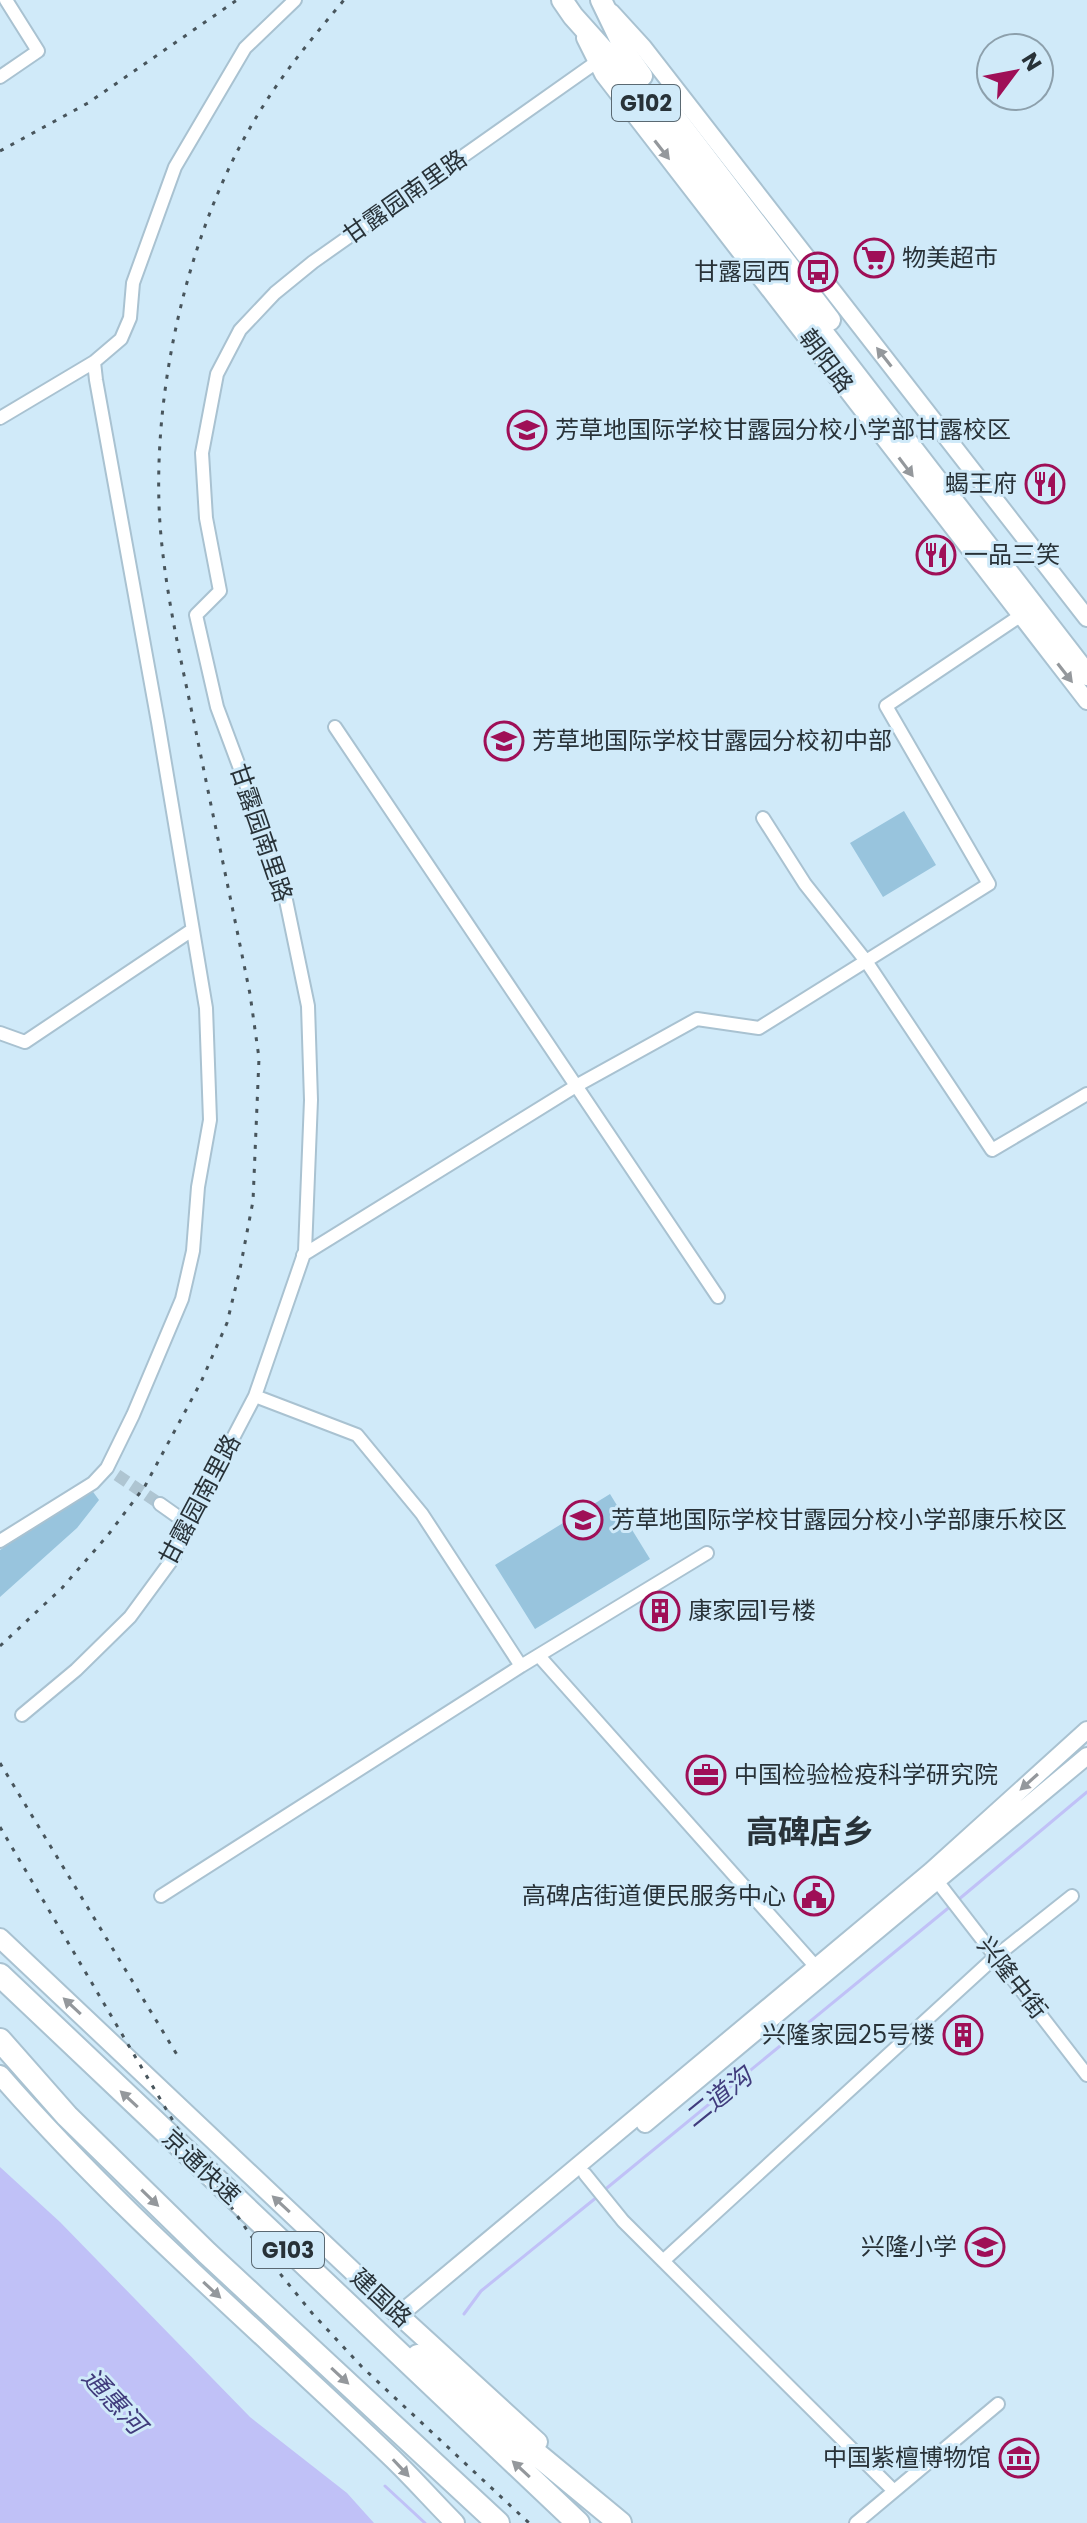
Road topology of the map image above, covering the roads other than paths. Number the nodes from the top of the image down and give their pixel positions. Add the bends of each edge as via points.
1 (6, 0) edge
2 (295, 0) edge
3 (601, 0) edge
4 (567, 8) edge
5 (598, 61) junction
6 (0, 77) edge
7 (722, 189) junction
8 (94, 362) junction
9 (0, 418) edge
10 (1020, 616) junction
11 (1087, 618) edge
12 (1087, 652) edge
13 (1087, 675) edge
14 (1087, 701) edge
15 (335, 727) dead end
16 (763, 818) dead end
17 (192, 930) junction
18 (866, 961) junction
19 (0, 1033) edge
20 (576, 1086) junction
21 (1087, 1094) edge
22 (303, 1255) junction
23 (718, 1297) dead end
24 (255, 1396) junction
25 (160, 1504) tunnel mouth
26 (184, 1521) junction
27 (0, 1541) edge
28 (707, 1553) dead end
29 (539, 1656) junction
30 (521, 1666) junction
31 (22, 1715) dead end
32 (1087, 1730) edge
33 (1087, 1756) edge
34 (938, 1883) junction
35 (161, 1896) dead end
36 (1072, 1896) dead end
37 (0, 1938) edge
38 (995, 1957) junction
39 (816, 1967) junction
40 (0, 1975) edge
41 (0, 2040) edge
42 (0, 2061) edge
43 (0, 2075) edge
44 (1087, 2075) edge
45 (67, 2116) junction
46 (590, 2180) junction
47 (663, 2261) junction
48 (345, 2303) junction
49 (403, 2319) junction
50 (998, 2404) dead end
51 (416, 2446) junction
52 (894, 2491) junction
53 (455, 2523) edge
54 (481, 2523) edge
55 (498, 2523) edge
56 (578, 2523) edge
57 (623, 2523) edge
58 (856, 2523) edge

1 - 6 street via 38,51
2 - 8 street via 245,48 175,167 133,283 130,318 121,339
3 - 7 highway, 朝阳路 / G102 via 628,56
4 - 5 street, 朝阳路
4 - 7 highway, 朝阳路 / G102
5 -> 7 street, 朝阳路 via 603,74
5 - 22 street, 甘露园南里路 via 275,293 240,330 217,374 202,453 206,518 220,591 196,615 217,707 282,881 308,1006 311,1100
7 -> 10 street, 朝阳路 via 768,284
11 -> 7 street, 朝阳路
7 - 12 highway, 朝阳路 / G102
7 - 13 highway, 朝阳路 / G102
8 - 9 street
8 - 17 street
10 -> 14 street, 朝阳路
10 - 18 street via 886,706 989,884
15 - 20 street
16 - 18 street via 805,884
17 - 19 street via 25,1042
17 - 27 street via 206,1008 210,1120 182,1299 112,1471
18 - 20 street via 759,1028 697,1019
18 - 21 street via 992,1150
20 - 22 street
20 - 23 street
22 - 24 street, 甘露园南里路
24 - 26 street, 甘露园南里路
24 - 30 street via 357,1435 422,1514
25 - 26 street
26 - 31 street, 甘露园南里路 via 174,1557 130,1617
28 - 29 street
29 - 30 street
29 - 39 street
30 - 35 street
32 -> 39 street
33 - 34 street
34 - 38 street, 兴隆中街
34 - 46 street
36 - 38 street
49 -> 37 main road, 建国路
38 - 44 street, 兴隆中街
38 - 47 street
39 - 49 street
48 -> 40 highway, 京通快速 / G103
41 - 45 highway, G103
42 - 45 main road
43 -> 53 main road via 109,2192
45 -> 51 highway, G103
46 - 47 street
46 - 49 street
47 - 52 street
56 -> 48 highway, 京通快速 / G103
48 - 57 highway via 437,2369
49 - 57 main road, 建国路
50 - 52 street
51 - 54 highway
51 - 55 highway, G103
52 - 58 street

